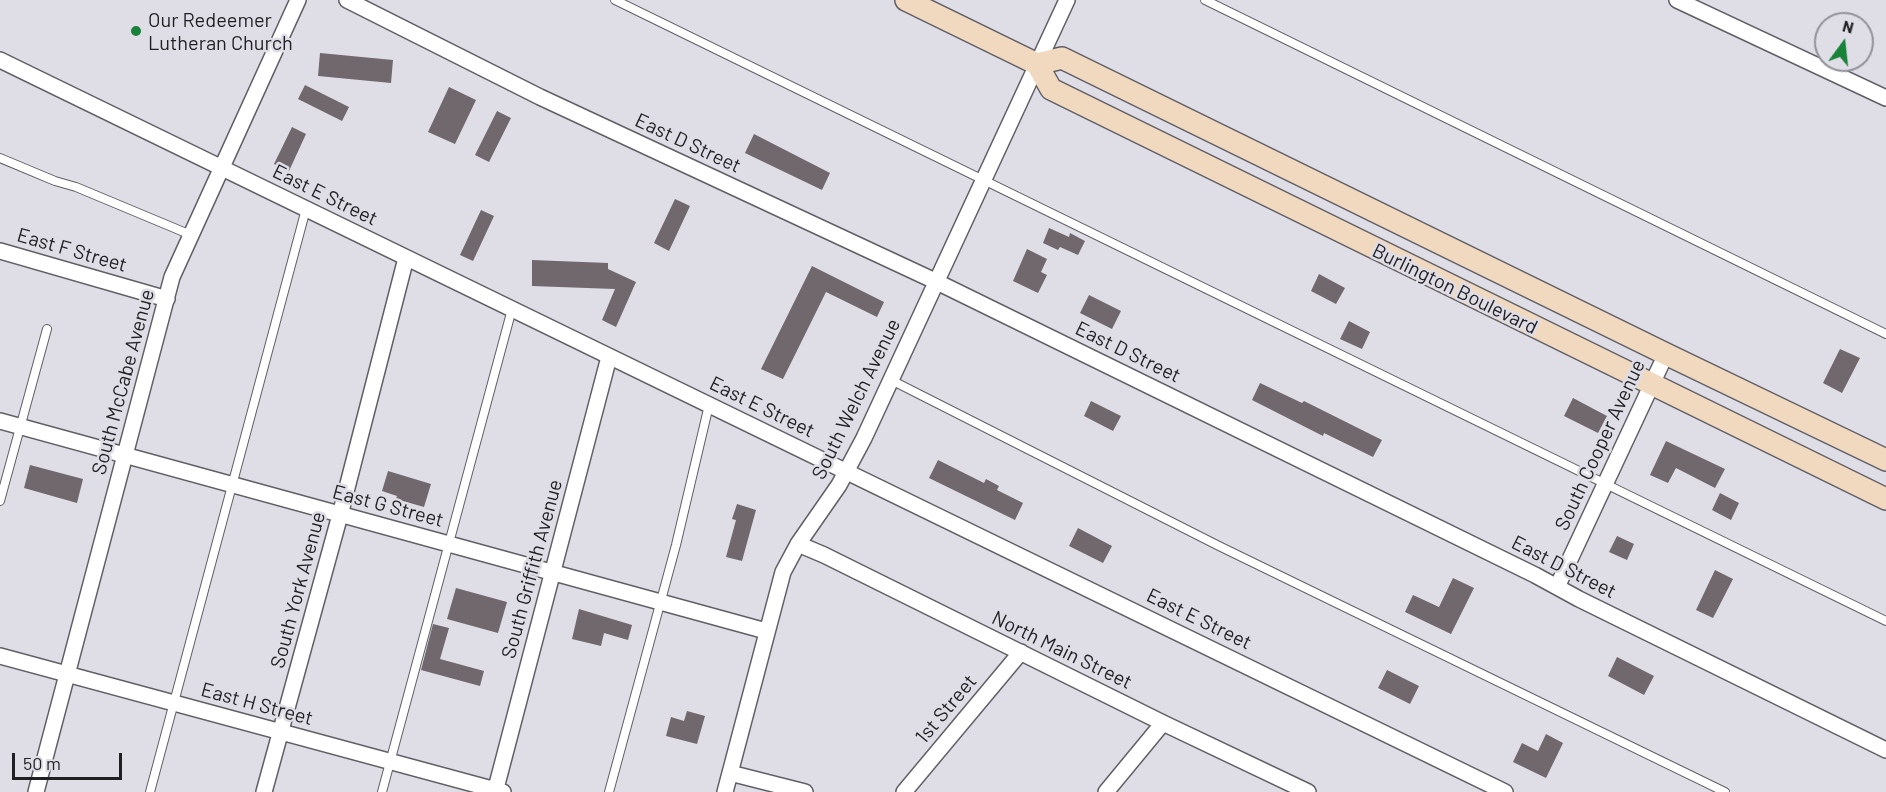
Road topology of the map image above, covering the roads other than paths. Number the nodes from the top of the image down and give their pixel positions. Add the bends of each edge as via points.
1 (298, 0) edge
2 (347, 0) edge
3 (615, 0) edge
4 (906, 0) edge
5 (1067, 0) edge
6 (1205, 0) edge
7 (1677, 0) edge
8 (0, 60) edge
9 (1037, 64) junction
10 (1886, 98) edge
11 (0, 158) edge
12 (221, 167) junction
13 (983, 179) junction
14 (306, 209) junction
15 (191, 236) junction
16 (0, 251) edge
17 (406, 258) junction
18 (935, 281) junction
19 (167, 299) junction
20 (512, 309) junction
21 (47, 329) dead end
22 (1886, 334) edge
23 (1666, 354) junction
24 (609, 357) junction
25 (891, 380) junction
26 (1651, 385) junction
27 (709, 405) junction
28 (0, 421) edge
29 (21, 427) junction
30 (126, 455) junction
31 (1886, 460) edge
32 (846, 471) junction
33 (1605, 484) junction
34 (233, 485) junction
35 (1886, 499) edge
36 (0, 501) edge
37 (340, 515) junction
38 (448, 544) junction
39 (798, 544) junction
40 (552, 573) junction
41 (1557, 587) junction
42 (659, 602) junction
43 (1886, 621) edge
44 (766, 631) junction
45 (1021, 652) junction
46 (0, 656) edge
47 (68, 675) junction
48 (174, 704) junction
49 (1163, 723) junction
50 (281, 732) junction
51 (1886, 750) edge
52 (390, 762) junction
53 (730, 772) junction
54 (498, 791) edge
55 (36, 792) edge
56 (150, 792) edge
57 (264, 792) edge
58 (382, 792) edge
59 (609, 792) edge
60 (725, 792) edge
61 (805, 792) edge
62 (904, 792) edge
63 (1106, 792) edge
64 (1306, 792) edge
65 (1505, 792) edge
66 (1725, 792) edge

1 - 12 street, South McCabe Avenue
2 - 18 street, East D Street via 540,97
3 - 13 lane
4 - 9 street
5 - 9 street, South Welch Avenue
6 - 22 lane
7 - 10 street
8 - 12 street, East E Street
9 - 13 street, South Welch Avenue
9 - 23 street, Burlington Boulevard via 1062,58
9 - 26 street, Burlington Boulevard via 1051,89
11 - 15 lane
12 - 14 street, East E Street
12 - 15 street, South McCabe Avenue
13 - 18 street, South Welch Avenue
13 - 33 lane
14 - 17 street, East E Street
14 - 34 lane
15 - 19 street, South McCabe Avenue via 172,277
16 - 19 street, East F Street
17 - 20 street, East E Street
17 - 37 street, South York Avenue
18 - 25 street, South Welch Avenue
18 - 41 street, East D Street
19 - 30 street, South McCabe Avenue
20 - 24 street, East E Street
20 - 38 lane
21 - 29 lane
23 - 26 street, South Cooper Avenue
23 - 31 street, Burlington Boulevard
24 - 27 street, East E Street
24 - 40 street, South Griffith Avenue
25 - 32 street, South Welch Avenue
25 - 66 lane via 1219,546
26 - 33 street, South Cooper Avenue
26 - 35 street, Burlington Boulevard
27 - 32 street, East E Street
27 - 42 lane
28 - 29 street, East G Street
29 - 30 street, East G Street
29 - 36 lane
30 - 34 street, East G Street
30 - 47 street, South McCabe Avenue
32 - 39 street, South Welch Avenue
32 - 65 street, East E Street
33 - 41 street, South Cooper Avenue
33 - 43 lane
34 - 37 street, East G Street
34 - 48 lane
37 - 38 street, East G Street
37 - 50 street, South York Avenue
38 - 40 street, East G Street
38 - 52 lane
39 - 44 street, South Welch Avenue via 783,572
39 - 45 street, North Main Street
40 - 42 street, East G Street
40 - 54 street, South Griffith Avenue
41 - 51 street, East D Street
42 - 44 street, East G Street
42 - 59 lane
44 - 53 street, South Welch Avenue
45 - 49 street, North Main Street
45 - 62 street, 1st Street
46 - 47 street, East H Street
47 - 48 street, East H Street
47 - 55 street, South McCabe Avenue
48 - 50 street, East H Street
48 - 56 lane
49 - 63 street
49 - 64 street, North Main Street
50 - 52 street, East H Street
50 - 57 street, South York Avenue
52 - 54 street, East H Street
52 - 58 lane
53 - 60 street, South Welch Avenue
53 - 61 street

